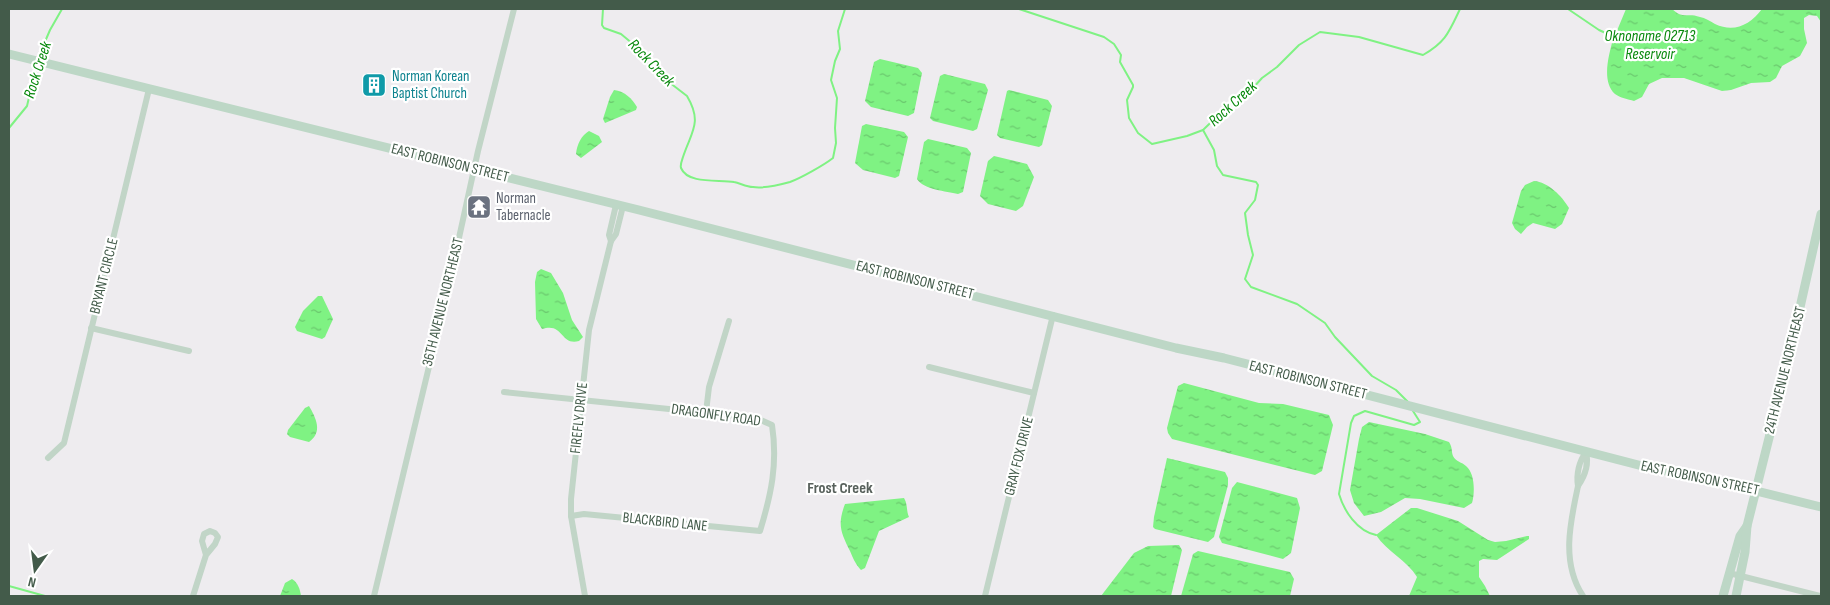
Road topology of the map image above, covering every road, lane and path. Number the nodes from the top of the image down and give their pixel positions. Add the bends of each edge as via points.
1 (514, 9) edge
2 (9, 54) edge
3 (149, 89) junction
4 (474, 170) junction
5 (619, 205) junction
6 (1821, 214) edge
7 (1053, 316) junction
8 (730, 321) dead end
9 (91, 328) junction
10 (189, 351) dead end
11 (929, 367) dead end
12 (504, 392) dead end
13 (1034, 393) junction
14 (581, 400) junction
15 (706, 412) junction
16 (1586, 452) junction
17 (48, 458) dead end
18 (1756, 490) junction
19 (1821, 507) edge
20 (571, 516) junction
21 (1747, 526) junction
22 (760, 531) joint
23 (206, 556) dead end
24 (1729, 573) junction
25 (1741, 576) junction
26 (193, 596) edge
27 (374, 596) edge
28 (585, 596) edge
29 (985, 596) edge
30 (1583, 596) edge
31 (1723, 596) edge
32 (1736, 596) edge
33 (1820, 596) edge

1 - 4 street, 36TH AVENUE NORTHEAST
2 - 3 street, EAST ROBINSON STREET
3 - 4 street, EAST ROBINSON STREET
3 - 9 street, BRYANT CIRCLE
4 - 5 street, EAST ROBINSON STREET
4 - 27 street, 36TH AVENUE NORTHEAST
5 - 7 street, EAST ROBINSON STREET
5 - 14 street, FIREFLY DRIVE via 616,234 610,241 589,330
6 - 18 street, 24TH AVENUE NORTHEAST
7 - 13 street, GRAY FOX DRIVE
7 - 16 street, EAST ROBINSON STREET
8 - 15 street via 709,387
9 - 10 street
9 - 17 street, BRYANT CIRCLE via 64,443
11 - 13 street
12 - 14 street, DRAGONFLY ROAD
13 - 29 street, GRAY FOX DRIVE
14 - 15 street, DRAGONFLY ROAD
14 - 20 street, FIREFLY DRIVE
15 - 22 street, DRAGONFLY ROAD via 756,418 772,425 773,485
16 - 18 street, EAST ROBINSON STREET
16 - 30 street via 1580,459 1570,520 1573,576
18 - 19 street, EAST ROBINSON STREET
18 - 21 street, 24TH AVENUE NORTHEAST
20 - 22 street, BLACKBIRD LANE via 584,514
20 - 28 street, FIREFLY DRIVE
21 - 24 street, 24TH AVENUE NORTHEAST via 1740,536
21 - 25 street, 24TH AVENUE NORTHEAST
23 - 26 street
24 - 25 street
24 - 31 street, 24TH AVENUE NORTHEAST
25 - 32 street, 24TH AVENUE NORTHEAST
25 - 33 street

